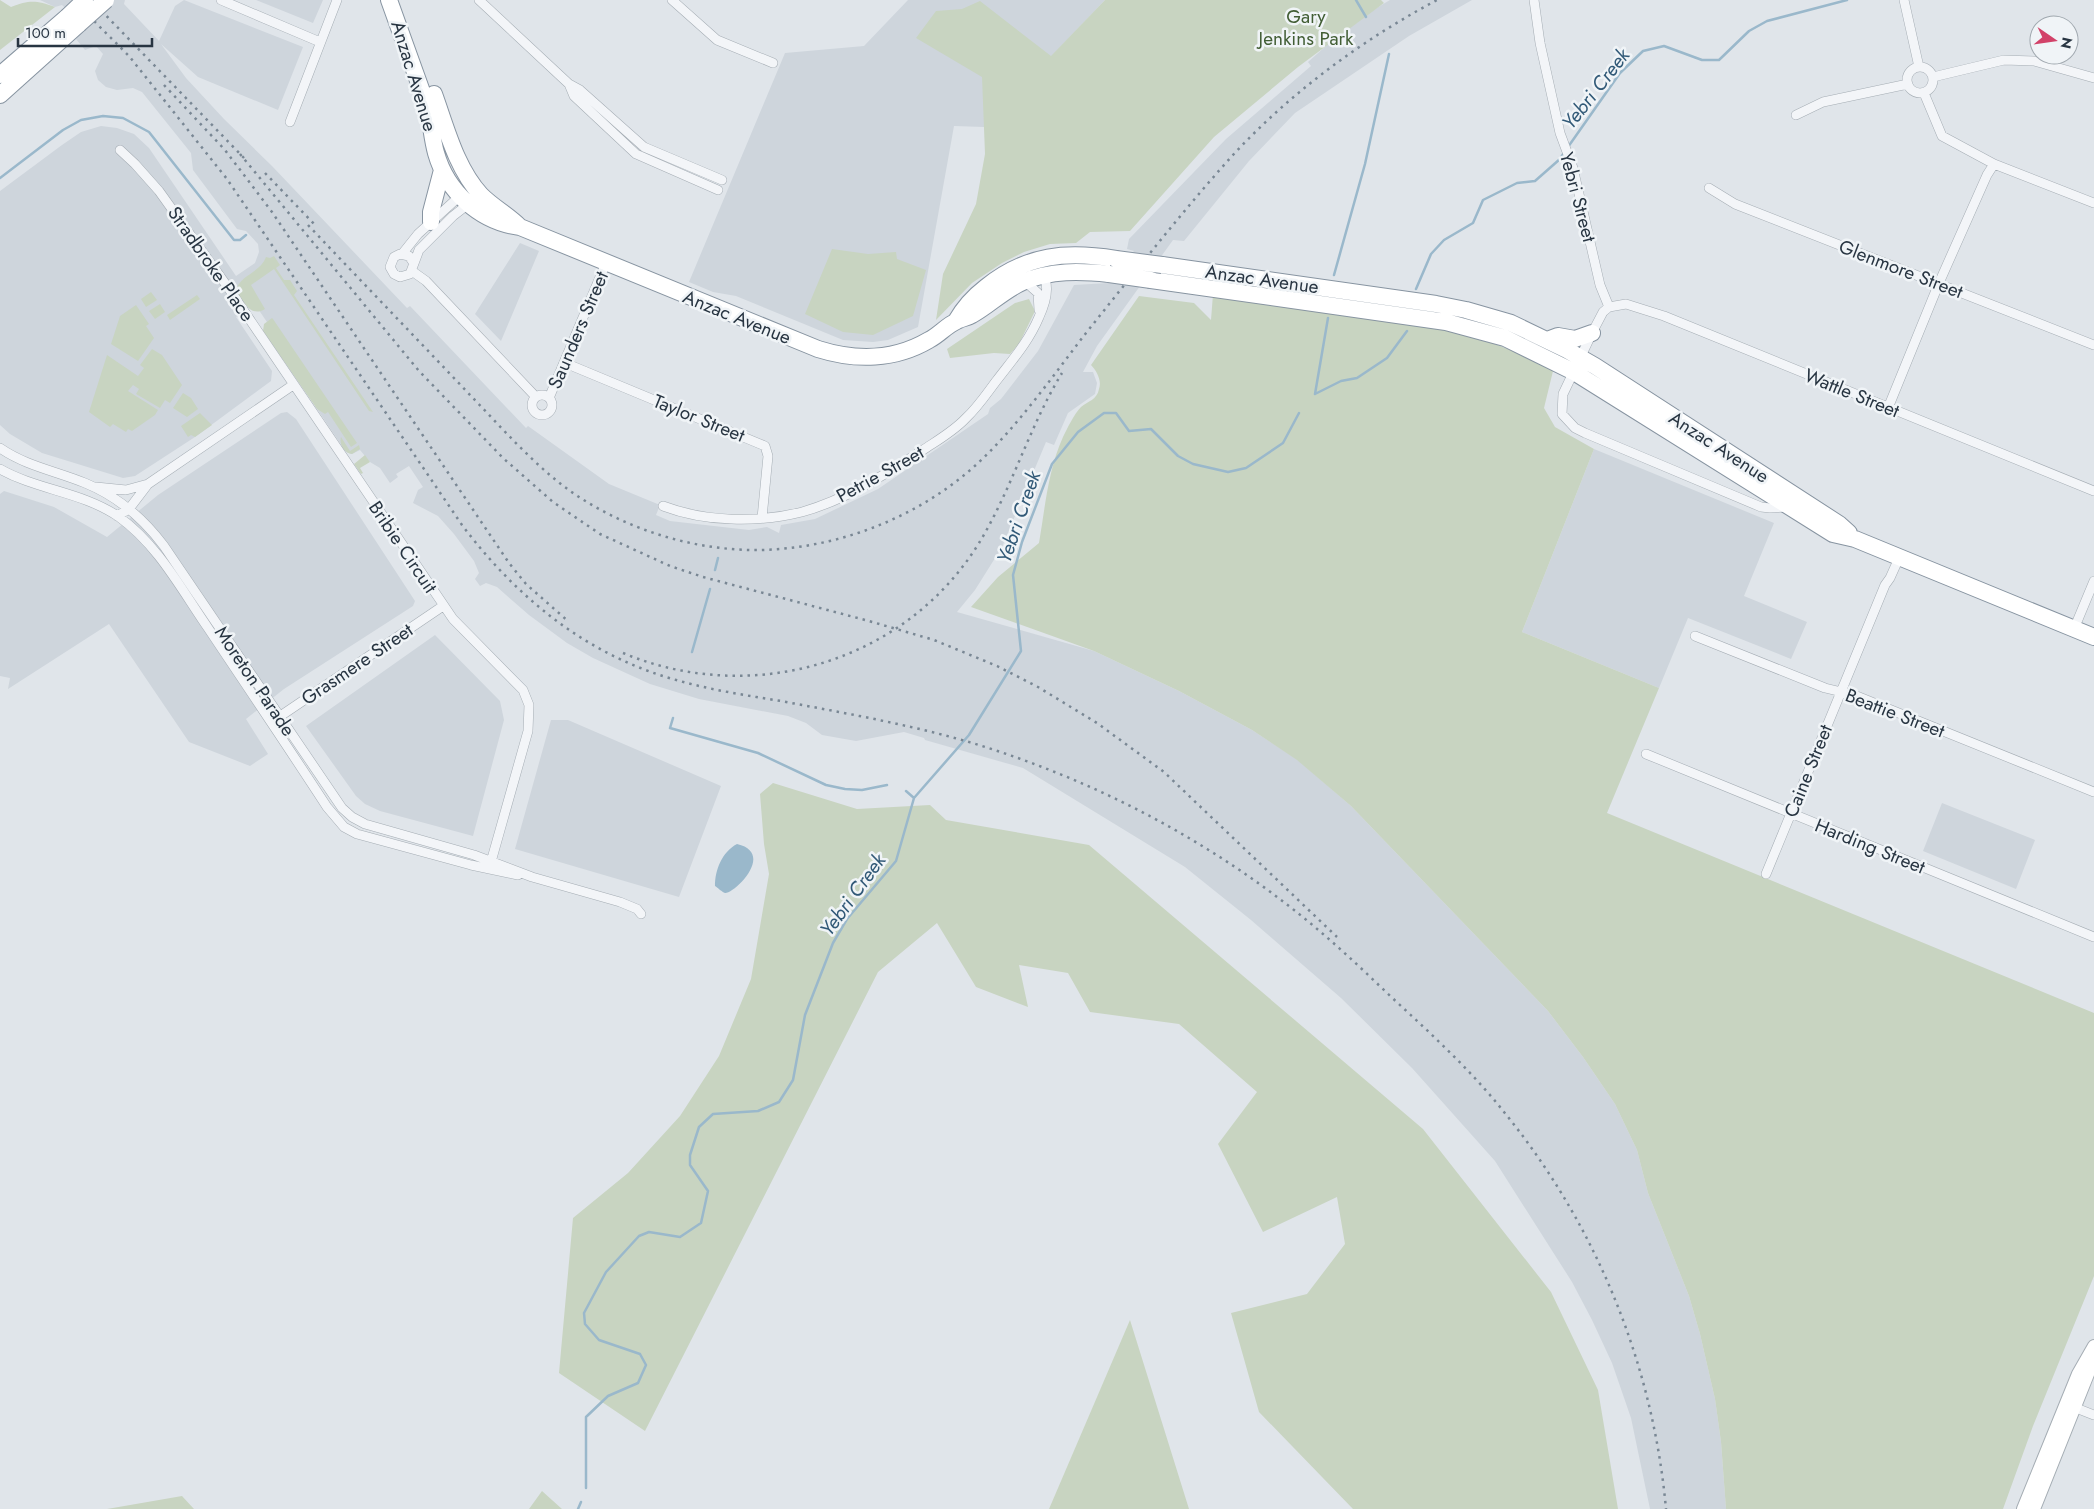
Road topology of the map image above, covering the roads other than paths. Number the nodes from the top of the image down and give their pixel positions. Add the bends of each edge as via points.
1 (85, 0) edge
2 (106, 0) edge
3 (221, 0) edge
4 (337, 0) edge
5 (390, 0) edge
6 (399, 0) edge
7 (478, 0) edge
8 (672, 0) edge
9 (1534, 0) edge
10 (1904, 0) edge
11 (73, 20) junction
12 (320, 42) junction
13 (773, 63) dead end
14 (1919, 67) junction
15 (0, 75) edge
16 (1933, 77) junction
17 (2094, 78) edge
18 (569, 84) junction
19 (1908, 84) junction
20 (1924, 93) junction
21 (0, 95) edge
22 (1796, 115) dead end
23 (290, 122) dead end
24 (120, 150) dead end
25 (1994, 164) junction
26 (442, 170) junction
27 (722, 180) dead end
28 (1709, 188) dead end
29 (718, 190) dead end
30 (471, 195) junction
31 (2094, 203) edge
32 (431, 222) junction
33 (402, 254) junction
34 (606, 263) junction
35 (1024, 264) junction
36 (413, 267) junction
37 (1113, 267) junction
38 (1044, 275) junction
39 (1022, 282) junction
40 (1939, 283) junction
41 (1609, 307) junction
42 (1039, 317) junction
43 (956, 321) junction
44 (1592, 333) junction
45 (1548, 339) junction
46 (2094, 345) edge
47 (565, 363) junction
48 (1577, 365) junction
49 (293, 385) junction
50 (536, 397) junction
51 (549, 398) junction
52 (1888, 408) junction
53 (0, 448) edge
54 (0, 468) edge
55 (148, 484) junction
56 (94, 487) junction
57 (2094, 491) edge
58 (663, 506) dead end
59 (1788, 507) junction
60 (129, 509) junction
61 (117, 516) junction
62 (762, 518) junction
63 (1854, 539) junction
64 (1899, 558) junction
65 (2094, 581) edge
66 (443, 606) junction
67 (2074, 629) junction
68 (1695, 636) dead end
69 (2094, 637) edge
70 (1841, 692) junction
71 (280, 717) junction
72 (271, 722) junction
73 (1646, 754) dead end
74 (2094, 792) edge
75 (1791, 814) junction
76 (490, 865) junction
77 (1766, 874) dead end
78 (642, 914) dead end
79 (2094, 937) edge
80 (2094, 1346) edge
81 (2094, 1359) edge
82 (2071, 1406) junction
83 (2094, 1415) edge
84 (2023, 1509) edge
85 (2034, 1509) edge

1 - 11 highway, bridge
2 - 11 highway, bridge
3 - 12 street
4 - 12 street
5 - 26 highway, Anzac Avenue via 425,100
6 - 30 highway, Anzac Avenue
7 - 18 street
8 - 13 street via 717,40
9 - 41 street, Yebri Street via 1560,133 1573,168 1600,285
10 - 14 street
11 - 15 highway
11 - 21 highway
12 - 23 street
14 - 16 street via 1930,71
14 - 19 street via 1909,73
16 - 17 street via 2004,60 2034,61
16 - 20 street via 1932,85
18 - 27 street via 644,147
18 - 29 street via 574,96 636,154
19 - 20 street via 1916,92
19 - 22 street via 1823,102
20 - 25 street via 1942,136
24 - 49 street, Stradbroke Place via 159,191
25 - 31 street
25 - 40 street
26 - 30 highway, Anzac Avenue
26 - 32 highway
28 - 40 street, Glenmore Street via 1735,204
30 - 32 street
30 - 34 highway, Anzac Avenue via 520,227
30 - 36 street via 423,245
32 - 33 street
33 - 36 street via 409,256
33 - 36 street via 392,260 392,271 396,276 404,277
34 - 43 highway, Anzac Avenue via 834,354 865,358 894,354 925,343
34 - 47 street, Saunders Street
35 - 37 highway, Anzac Avenue via 1075,254
35 - 38 street
35 - 43 highway, Anzac Avenue via 1001,275 978,293 964,306
36 - 50 street
37 - 38 highway, Anzac Avenue
37 - 45 highway, Anzac Avenue, bridge via 1162,265 1436,304 1492,317
37 - 48 highway, Anzac Avenue, bridge via 1151,280 1446,322 1505,338 1543,355
38 - 39 highway, Anzac Avenue
38 - 42 street, Petrie Street via 1047,286
39 - 42 street, Petrie Street via 1038,293
39 - 43 highway, Anzac Avenue via 971,316
40 - 46 street, Glenmore Street
40 - 52 street
41 - 44 street
41 - 52 street, Wattle Street via 1626,304 1664,316
42 - 62 street, Petrie Street via 1030,337 980,403 949,432 888,472 840,498 801,512
44 - 45 highway via 1575,339 1558,336
44 - 48 street
45 - 48 highway, Anzac Avenue
47 - 51 street, Saunders Street
47 - 62 street, Taylor Street via 765,446 768,456
48 - 59 highway, Anzac Avenue
48 - 59 street via 1563,394 1561,408 1567,421 1585,433 1701,478 1761,507
48 - 63 highway, Anzac Avenue via 1839,524
49 - 55 street
49 - 66 street, Bribie Circuit
50 - 51 street via 544,395
50 - 51 street via 532,406 540,415 551,410
52 - 57 street, Wattle Street
53 - 56 street, Moreton Parade via 29,464
54 - 61 street, Moreton Parade
55 - 56 street via 126,490
55 - 60 street
56 - 60 street, Moreton Parade
58 - 62 street, Petrie Street via 696,515
59 - 63 highway, Anzac Avenue via 1833,534
60 - 61 street
60 - 71 street, Moreton Parade via 164,546
61 - 72 street, Moreton Parade via 140,534 157,554
63 - 64 highway, Anzac Avenue
64 - 67 highway, Anzac Avenue
64 - 70 street, Caine Street
65 - 67 street
66 - 71 street, Grasmere Street
66 - 76 street, Bribie Circuit via 476,645 515,680 529,704 528,731
67 - 69 highway, Anzac Avenue
68 - 70 street, Beattie Street
70 - 74 street, Beattie Street
70 - 75 street, Caine Street
71 - 72 street, Grasmere Street
71 - 76 street, Moreton Parade via 352,818
72 - 76 street, Moreton Parade via 344,827 357,834
73 - 75 street, Harding Street
75 - 77 street, Caine Street
75 - 79 street, Harding Street
76 - 78 street, Moreton Parade via 620,902
80 - 82 main road via 2085,1360
81 - 82 main road
82 - 83 street
82 - 84 main road
82 - 85 main road

